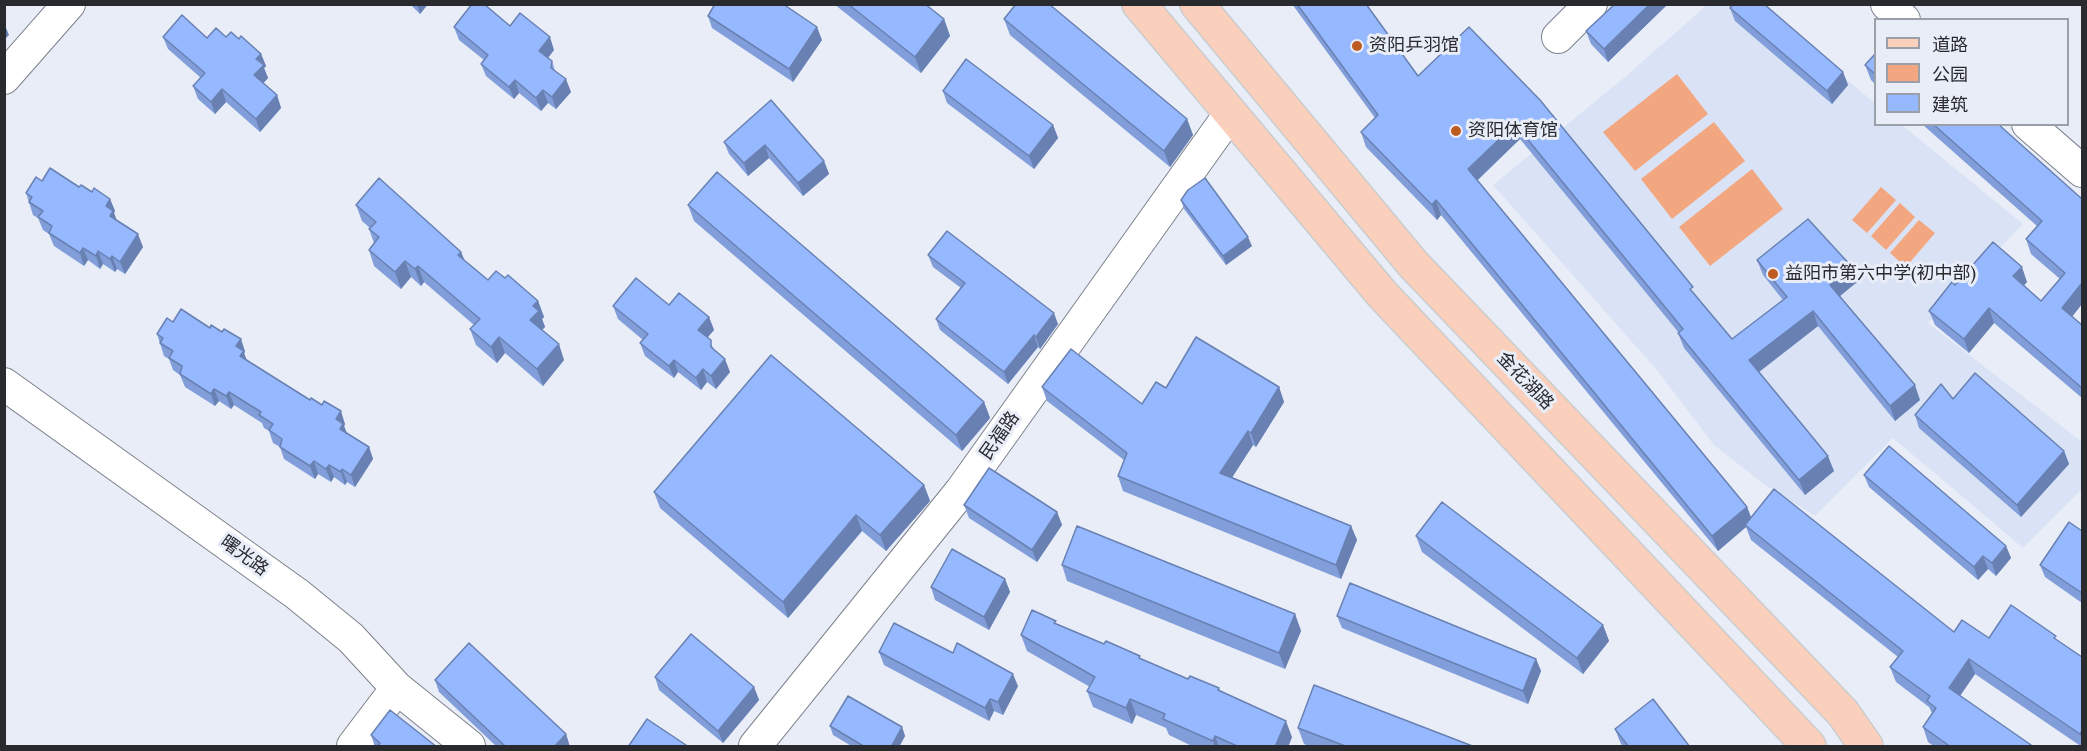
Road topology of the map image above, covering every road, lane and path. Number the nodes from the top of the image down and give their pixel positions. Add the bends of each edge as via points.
1 (69, 4) edge
2 (1139, 4) edge
3 (1197, 4) edge
4 (1591, 4) edge
5 (1887, 4) edge
6 (1902, 18) edge
7 (1558, 37) dead end
8 (4, 78) edge
9 (1230, 114) junction
10 (2030, 126) edge
11 (2082, 171) edge
12 (4, 384) edge
13 (397, 688) junction
14 (353, 747) edge
15 (469, 747) edge
16 (755, 747) edge
17 (1809, 747) edge
18 (1866, 747) edge

1 - 8 street
2 - 9 main road
3 - 18 main road, 金花湖路 via 1413,264 1843,713
4 - 7 street
5 - 6 street
9 - 16 street, 民福路 via 962,491
9 - 17 main road via 1382,294
10 - 11 street
12 - 13 street, 曙光路 via 297,594 351,638
13 - 14 street
13 - 15 street, 曙光路

